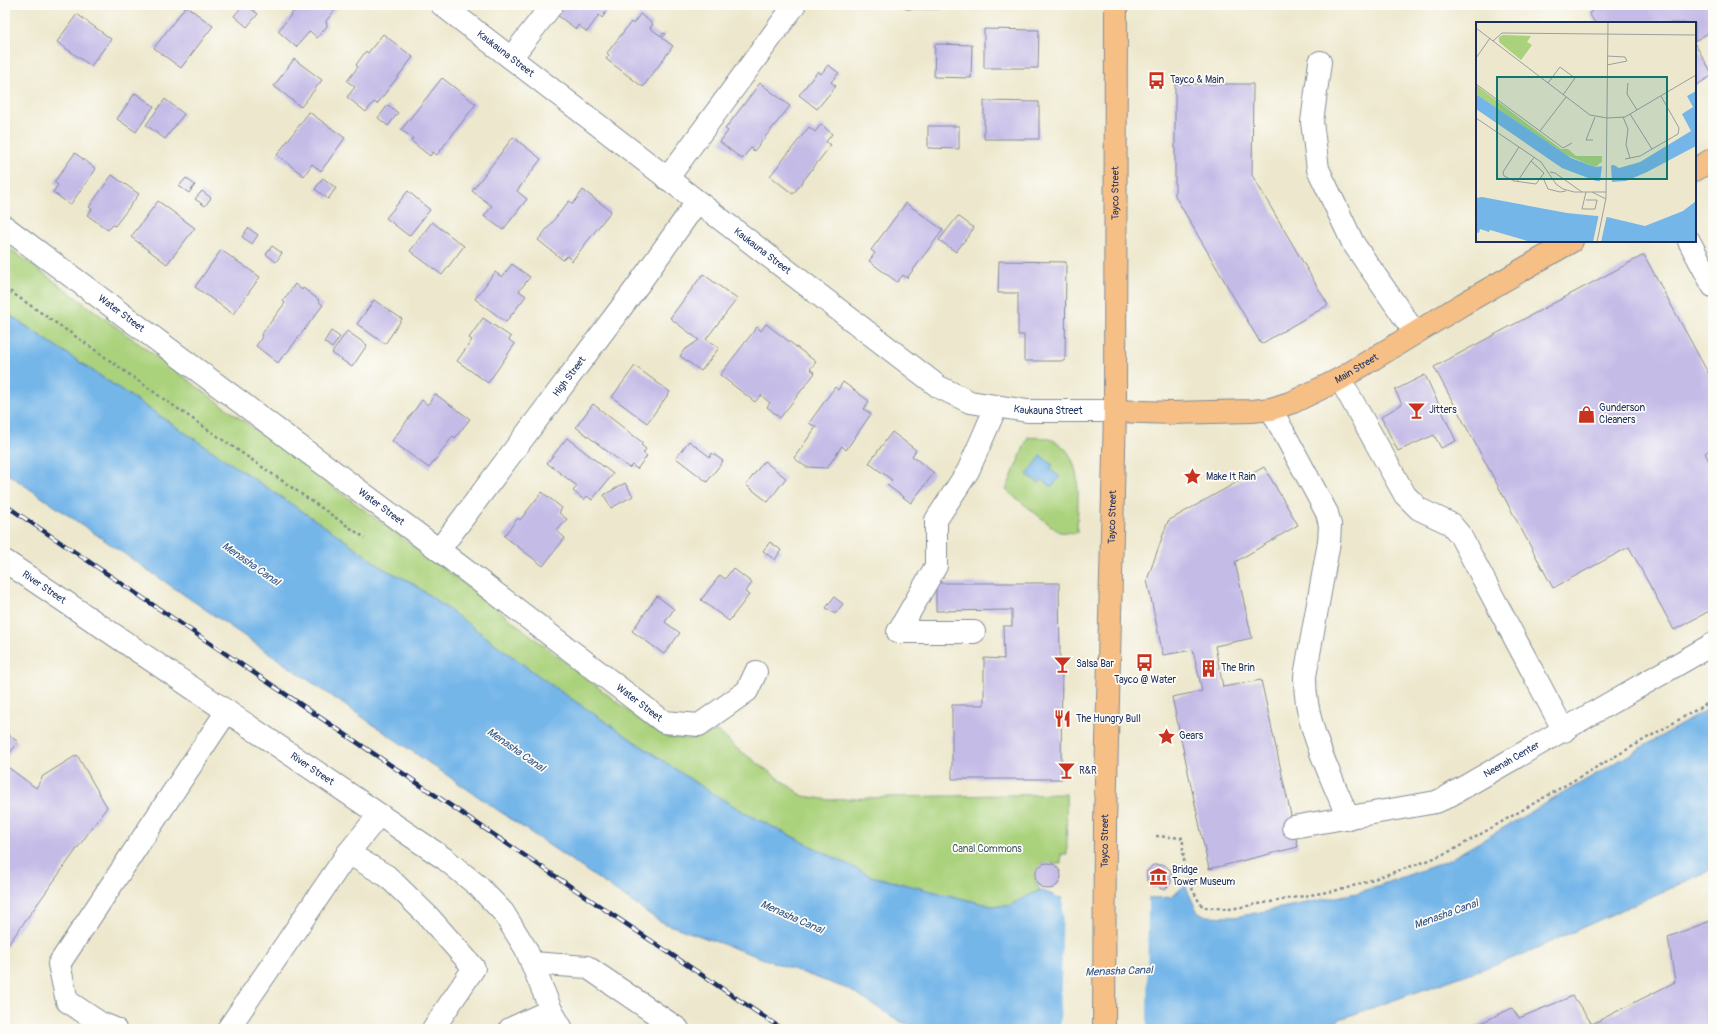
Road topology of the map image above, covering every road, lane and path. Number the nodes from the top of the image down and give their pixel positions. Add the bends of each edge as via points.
1 (442, 5) edge
2 (552, 5) edge
3 (791, 5) edge
4 (1116, 5) edge
5 (511, 58) junction
6 (1320, 62) dead end
7 (1713, 159) edge
8 (1696, 169) edge
9 (667, 179) junction
10 (697, 202) junction
11 (5, 227) edge
12 (1570, 242) edge
13 (1690, 242) edge
14 (1713, 286) edge
15 (5, 288) edge
16 (1415, 333) junction
17 (1340, 379) junction
18 (996, 407) junction
19 (1271, 409) junction
20 (1115, 411) junction
21 (365, 538) dead end
22 (439, 550) junction
23 (5, 561) edge
24 (974, 632) dead end
25 (1713, 644) edge
26 (756, 672) dead end
27 (227, 711) junction
28 (1564, 731) junction
29 (379, 815) junction
30 (1348, 818) junction
31 (1294, 828) dead end
32 (348, 853) junction
33 (532, 963) junction
34 (551, 1010) junction
35 (115, 1029) edge
36 (228, 1029) edge
37 (433, 1029) edge
38 (510, 1029) edge
39 (562, 1029) edge
40 (678, 1029) edge
41 (1104, 1029) edge

1 - 5 street, Kaukauna Street
2 - 5 street
3 - 9 street via 794,6
4 - 20 main road, Tayco Street
5 - 9 street, Kaukauna Street
6 - 16 street via 1312,122 1318,169 1353,243
7 - 8 main road
9 - 10 street, Kaukauna Street
10 - 18 street, Kaukauna Street via 939,387 970,402
10 - 22 street, High Street via 636,288
11 - 22 street, Water Street
12 - 16 main road, Main Street
13 - 14 street
15 - 21 path
16 - 17 main road, Main Street
17 - 19 main road, Main Street via 1293,402
17 - 28 street via 1406,495 1419,509 1451,524 1460,535
18 - 20 street, Kaukauna Street via 1027,411
18 - 24 street via 968,471 936,520 936,566 898,632
19 - 20 main road, Main Street via 1172,413
19 - 30 street via 1327,513 1330,526 1304,690 1316,738
20 - 41 main road, Tayco Street via 1109,626
22 - 26 street, Water Street via 664,722 699,725 747,691
23 - 27 street, River Street
25 - 28 street, Neenah Center
27 - 29 street, River Street
27 - 35 street via 59,964 68,1001 100,1023
28 - 30 street, Neenah Center via 1436,802
29 - 32 street
29 - 33 street, River Street via 445,859 478,886 503,912
30 - 31 street, Neenah Center
32 - 36 street
32 - 37 street via 387,876 428,916 474,968
33 - 34 street, River Street
33 - 40 street via 587,967
34 - 38 street
34 - 39 street, River Street

